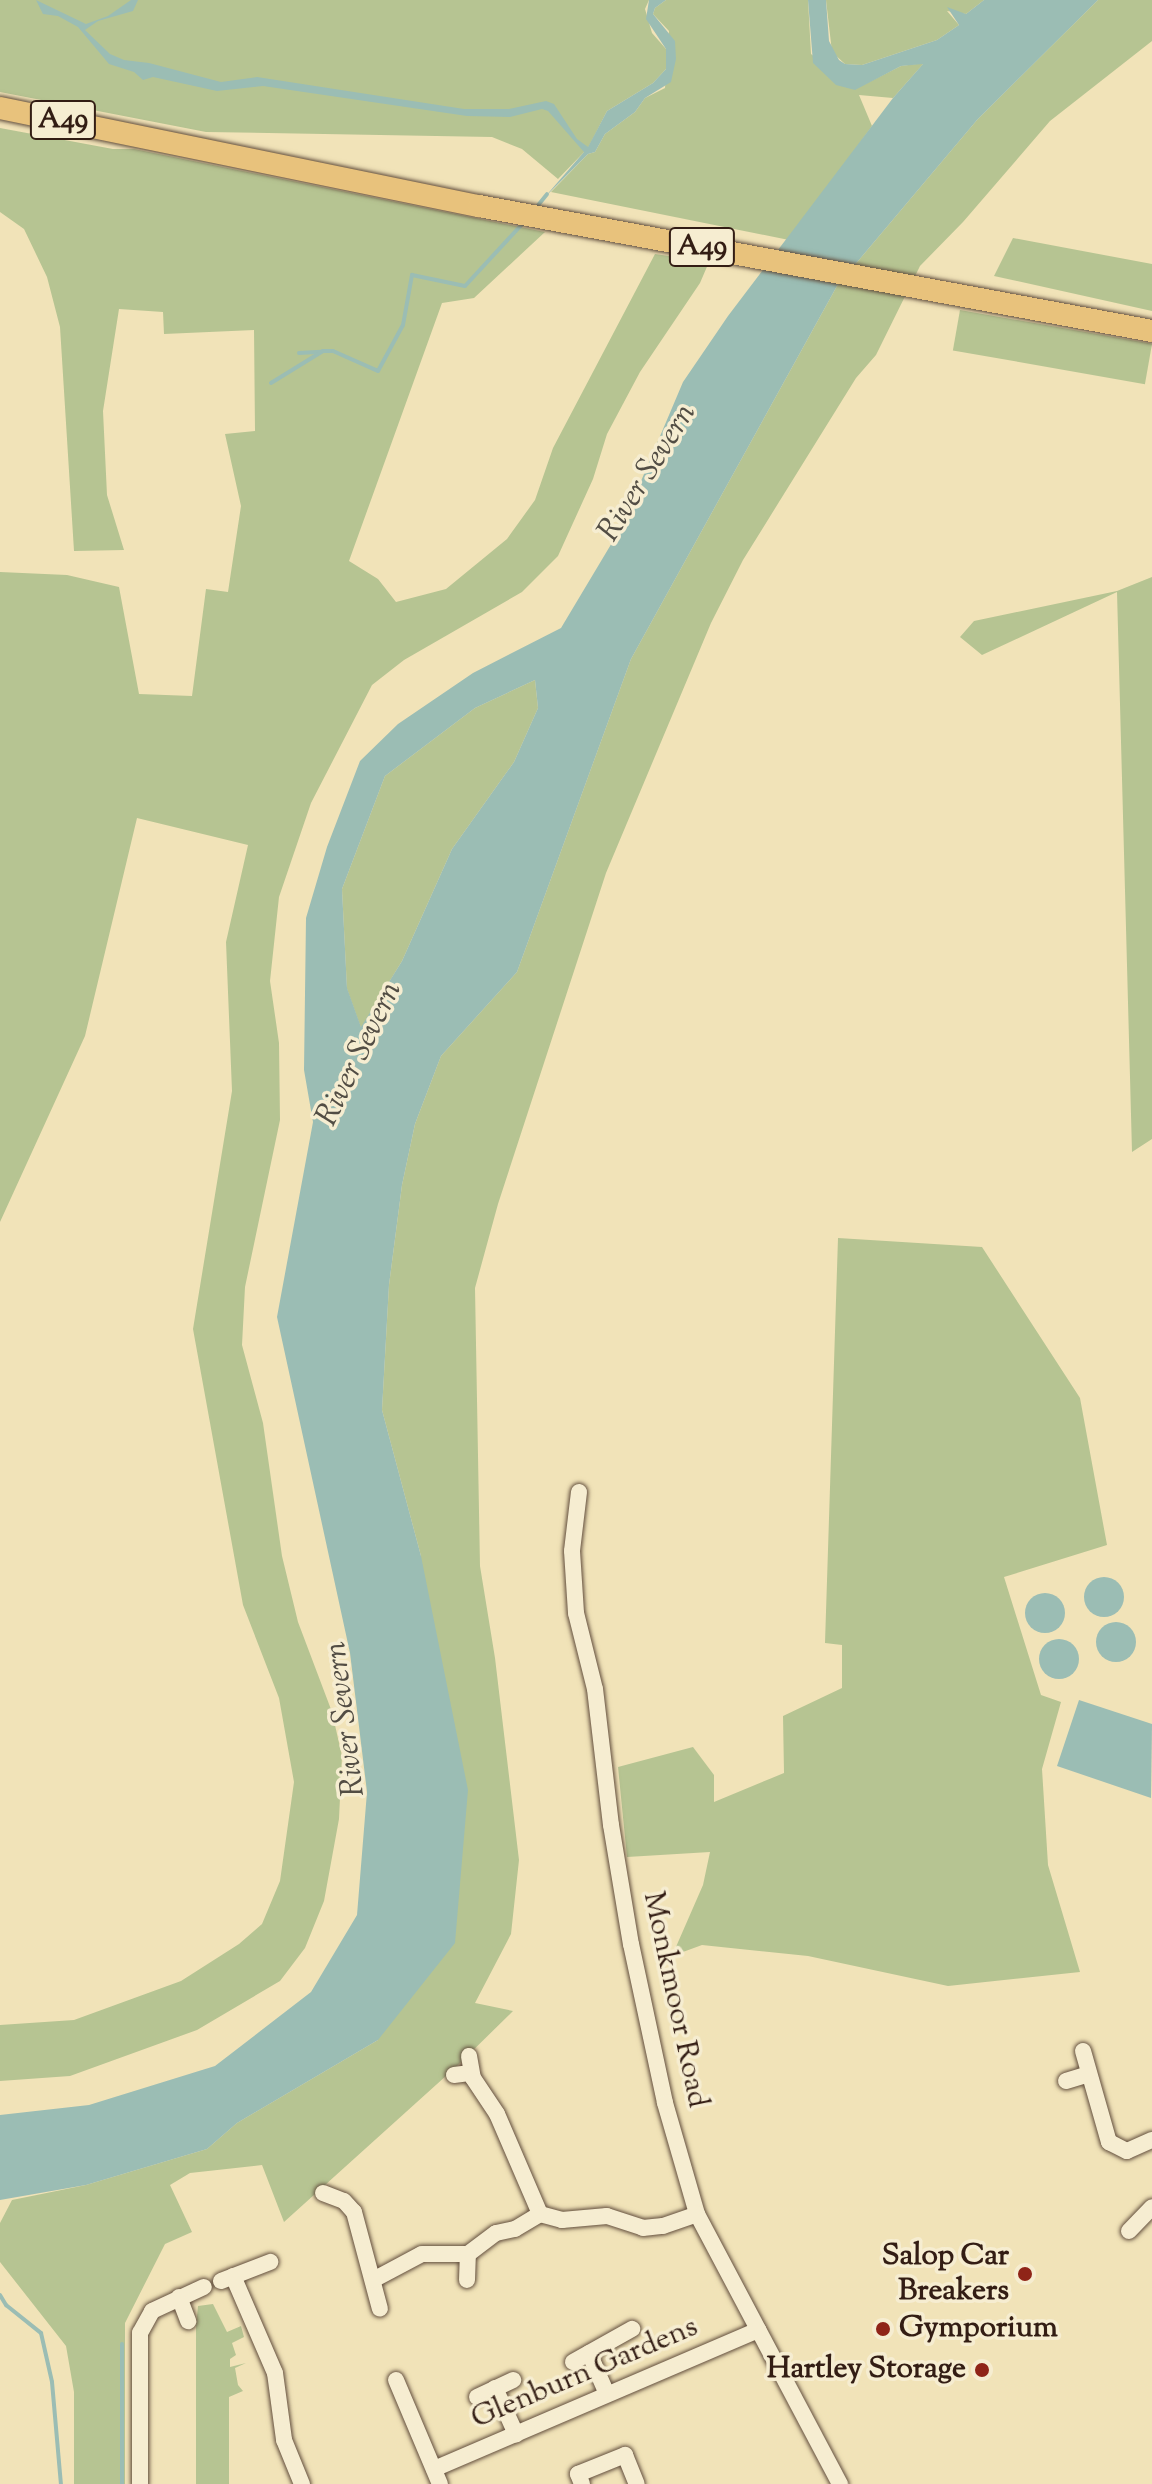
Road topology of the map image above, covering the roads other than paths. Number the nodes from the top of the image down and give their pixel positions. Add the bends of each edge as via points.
1 (0, 108) edge
2 (1152, 331) edge
3 (579, 1492) dead end
4 (1083, 2051) dead end
5 (465, 2068) dead end
6 (1089, 2074) junction
7 (1066, 2081) dead end
8 (1152, 2140) edge
9 (332, 2190) dead end
10 (540, 2214) junction
11 (697, 2214) junction
12 (1149, 2216) edge
13 (1129, 2231) dead end
14 (468, 2254) junction
15 (270, 2262) dead end
16 (373, 2280) junction
17 (467, 2280) dead end
18 (204, 2287) dead end
19 (179, 2297) junction
20 (380, 2309) dead end
21 (188, 2321) dead end
22 (632, 2329) dead end
23 (758, 2330) junction
24 (589, 2353) junction
25 (573, 2362) dead end
26 (396, 2380) dead end
27 (513, 2380) dead end
28 (495, 2388) junction
29 (607, 2394) junction
30 (477, 2397) dead end
31 (516, 2434) junction
32 (437, 2477) edge
33 (140, 2484) edge
34 (302, 2484) edge
35 (582, 2484) edge
36 (637, 2484) edge
37 (840, 2484) edge

1 - 2 highway, A49 via 479,206
3 - 11 street, Monkmoor Road via 572,1551 576,1613 595,1689 636,1976
4 - 6 street
5 - 10 street via 497,2114
6 - 7 street
6 - 8 street via 1110,2152
9 - 16 street via 354,2212
10 - 11 street via 562,2220 607,2216 643,2228
10 - 14 street via 496,2233
11 - 23 street, Monkmoor Road
12 - 13 street
14 - 16 street via 422,2254
14 - 17 street
15 - 34 street via 227,2279 275,2373 284,2440
16 - 20 street
18 - 19 street
19 - 21 street
19 - 33 street via 152,2311 140,2333
22 - 24 street
23 - 29 street, Glenburn Gardens
23 - 37 street, Monkmoor Road
24 - 25 street
24 - 29 street
26 - 32 street
27 - 28 street
28 - 30 street
28 - 31 street
29 - 31 street, Glenburn Gardens
31 - 32 street, Glenburn Gardens
35 - 36 street via 578,2474 625,2455

